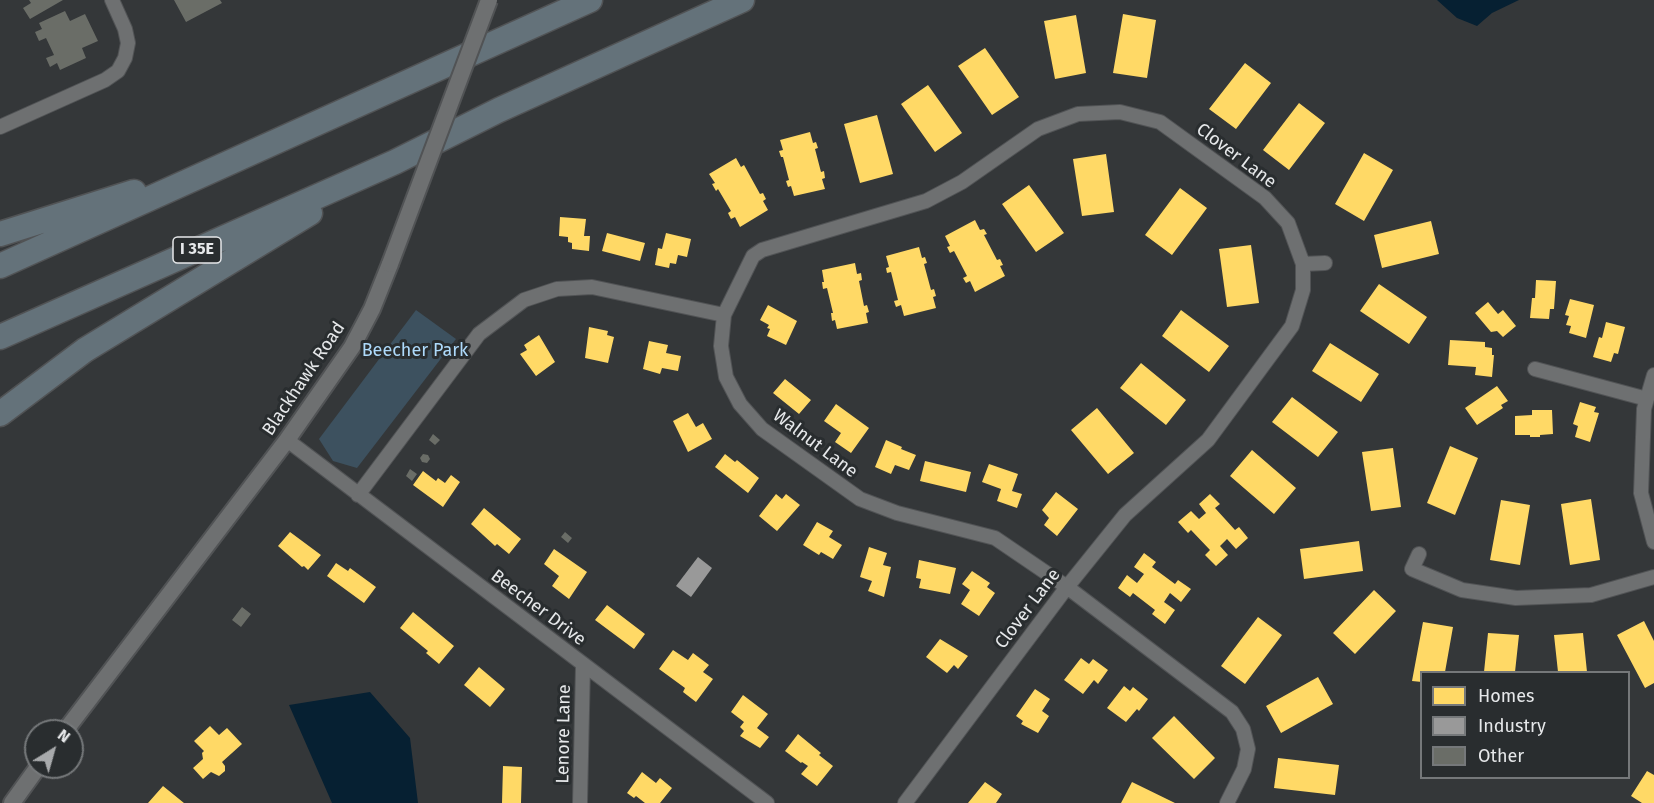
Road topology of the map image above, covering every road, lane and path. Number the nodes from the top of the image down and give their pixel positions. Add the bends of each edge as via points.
1 (112, 0) edge
2 (489, 0) edge
3 (590, 0) edge
4 (742, 0) edge
5 (0, 128) edge
6 (248, 155) junction
7 (395, 162) junction
8 (0, 234) edge
9 (1325, 263) dead end
10 (1303, 264) junction
11 (0, 266) edge
12 (724, 315) junction
13 (0, 337) edge
14 (85, 350) junction
15 (1535, 369) dead end
16 (1654, 375) edge
17 (1647, 399) junction
18 (0, 414) edge
19 (0, 433) edge
20 (287, 440) junction
21 (358, 495) junction
22 (1654, 542) edge
23 (1419, 554) dead end
24 (1654, 577) edge
25 (1067, 587) junction
26 (583, 665) junction
27 (74, 719) edge
28 (29, 779) edge
29 (12, 803) edge
30 (580, 803) edge
31 (767, 803) edge
32 (905, 803) edge
33 (1227, 803) edge

1 - 5 street via 128,43 126,58 118,71
2 - 20 street, Blackhawk Road, bridge via 372,309 352,347
3 - 6 highway
4 - 7 highway, I 35E via 499,110
6 - 8 highway
6 - 11 highway
7 - 13 highway, I 35E
7 - 14 highway
9 - 10 street
10 - 12 street, Clover Lane via 1288,224 1265,198 1160,123 1120,112 1078,114 1038,129 962,182 926,201 762,250 753,256
10 - 25 street, Clover Lane via 1303,290 1293,326 1208,440 1125,515
12 - 21 street via 592,286 556,289 524,300 479,334
12 - 25 street, Walnut Lane via 721,346 726,377 740,404 762,429 860,499 897,513 995,538
14 - 18 highway
14 - 19 highway
15 - 17 street
16 - 17 street
17 - 22 street via 1641,493
20 - 21 street, Beecher Drive
20 - 27 street, Blackhawk Road
21 - 26 street, Beecher Drive
23 - 24 street via 1412,569 1462,590 1516,598 1591,596
25 - 32 street, Clover Lane
25 - 33 street, Walnut Lane via 1232,712 1243,729 1248,749 1244,769
26 - 30 street, Lenore Lane
26 - 31 street, Beecher Drive
28 - 29 street

